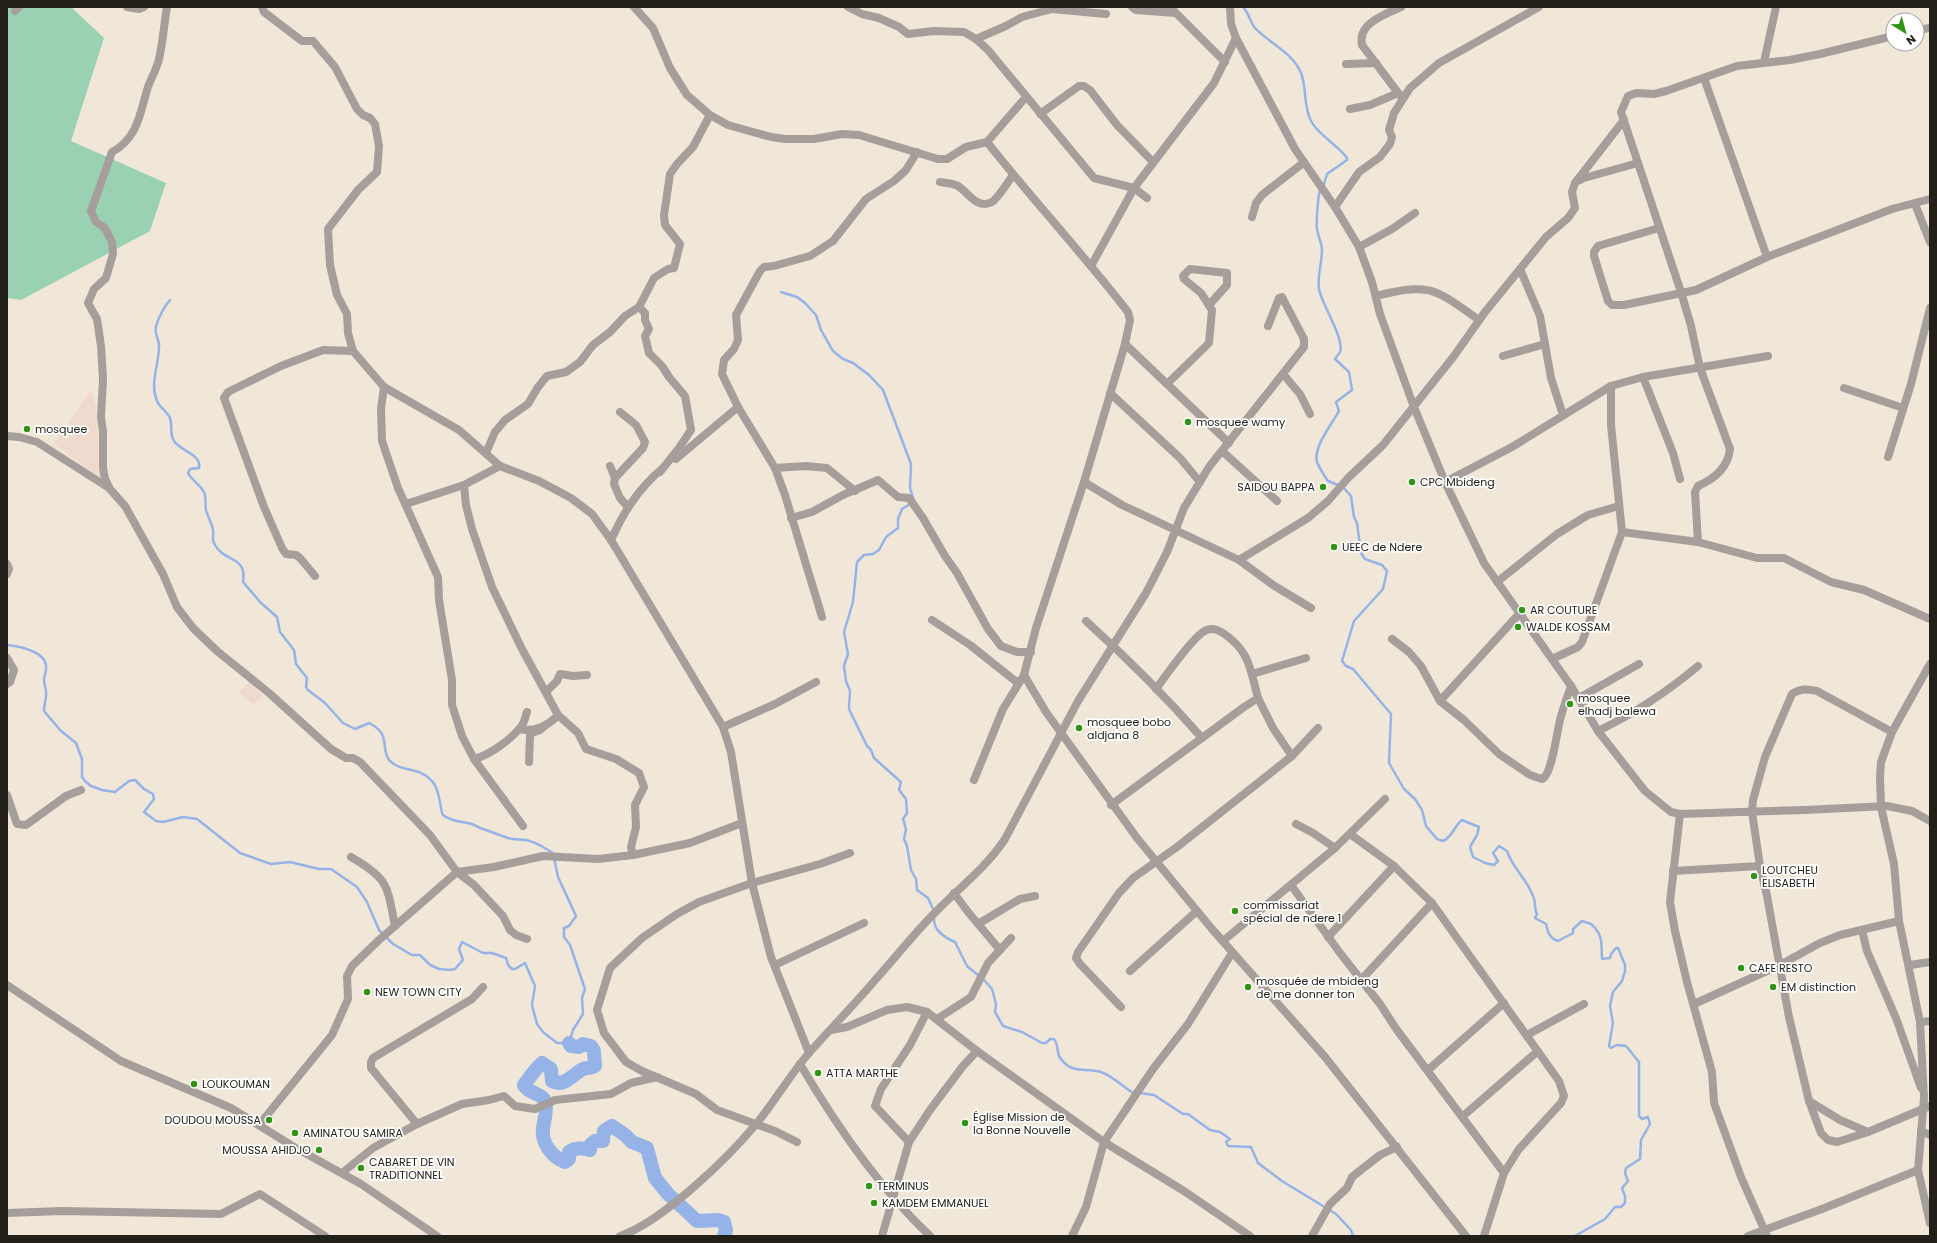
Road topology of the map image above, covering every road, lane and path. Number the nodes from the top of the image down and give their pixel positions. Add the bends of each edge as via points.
1 (126, 7) edge
2 (144, 7) edge
3 (167, 7) edge
4 (262, 7) edge
5 (634, 7) edge
6 (848, 7) edge
7 (1132, 7) edge
8 (1230, 7) edge
9 (1401, 7) edge
10 (1540, 7) edge
11 (1776, 7) edge
12 (1173, 10) edge
13 (1106, 14) dead end
14 (1236, 38) junction
15 (1885, 38) edge
16 (976, 39) junction
17 (1225, 62) junction
18 (1764, 62) junction
19 (1376, 63) junction
20 (1346, 64) dead end
21 (1704, 78) junction
22 (1400, 96) junction
23 (1026, 97) junction
24 (1350, 108) dead end
25 (1040, 114) junction
26 (710, 115) junction
27 (1624, 120) junction
28 (987, 142) junction
29 (917, 152) junction
30 (1153, 162) junction
31 (1303, 163) junction
32 (1638, 163) junction
33 (1013, 175) junction
34 (940, 182) dead end
35 (1575, 183) junction
36 (1134, 188) junction
37 (1147, 198) dead end
38 (1930, 199) edge
39 (1914, 204) junction
40 (1335, 207) junction
41 (1415, 213) dead end
42 (1252, 217) dead end
43 (1658, 228) junction
44 (1930, 242) edge
45 (1359, 247) junction
46 (1767, 257) junction
47 (1091, 266) junction
48 (1520, 269) junction
49 (1681, 292) junction
50 (1376, 296) junction
51 (1209, 306) junction
52 (639, 307) junction
53 (1930, 308) edge
54 (1479, 320) junction
55 (1268, 326) dead end
56 (1125, 344) junction
57 (1545, 344) junction
58 (353, 351) junction
59 (1503, 356) dead end
60 (1768, 356) dead end
61 (1700, 368) junction
62 (1283, 374) junction
63 (1643, 377) junction
64 (1167, 384) junction
65 (1611, 386) junction
66 (384, 387) junction
67 (1844, 388) dead end
68 (1110, 393) junction
69 (738, 407) junction
70 (1414, 407) junction
71 (1903, 408) junction
72 (620, 412) dead end
73 (1310, 414) dead end
74 (1563, 415) junction
75 (7, 436) edge
76 (1229, 443) junction
77 (1222, 451) junction
78 (486, 453) junction
79 (1888, 457) dead end
80 (500, 466) junction
81 (610, 466) dead end
82 (775, 468) junction
83 (660, 472) junction
84 (615, 478) junction
85 (1680, 479) dead end
86 (1084, 482) junction
87 (1200, 482) junction
88 (1445, 482) junction
89 (464, 485) junction
90 (109, 488) junction
91 (855, 491) junction
92 (1277, 501) dead end
93 (406, 504) junction
94 (1619, 506) junction
95 (628, 507) junction
96 (791, 518) junction
97 (1175, 529) junction
98 (1622, 532) junction
99 (611, 540) junction
100 (1698, 542) junction
101 (1238, 560) junction
102 (7, 564) edge
103 (7, 574) edge
104 (315, 576) dead end
105 (1497, 582) junction
106 (1311, 608) dead end
107 (1519, 614) junction
108 (822, 617) dead end
109 (1930, 619) edge
110 (932, 620) dead end
111 (1086, 621) dead end
112 (1392, 639) dead end
113 (1114, 646) junction
114 (1030, 652) junction
115 (7, 658) edge
116 (1306, 658) dead end
117 (1552, 659) junction
118 (1639, 664) dead end
119 (1930, 664) edge
120 (1698, 666) dead end
121 (1252, 674) junction
122 (587, 675) dead end
123 (1024, 675) junction
124 (816, 682) dead end
125 (1018, 683) junction
126 (7, 684) edge
127 (1571, 686) junction
128 (1156, 689) junction
129 (546, 692) junction
130 (1258, 698) junction
131 (1579, 698) junction
132 (1440, 701) junction
133 (527, 712) dead end
134 (558, 715) junction
135 (546, 725) junction
136 (723, 727) junction
137 (1318, 728) dead end
138 (519, 729) junction
139 (1598, 731) junction
140 (1060, 732) junction
141 (1892, 732) junction
142 (1202, 738) junction
143 (1292, 756) junction
144 (474, 759) junction
145 (529, 762) dead end
146 (974, 780) dead end
147 (81, 790) dead end
148 (7, 795) edge
149 (1385, 799) dead end
150 (1111, 805) junction
151 (1881, 807) junction
152 (1752, 812) junction
153 (1680, 814) junction
154 (10, 817) edge
155 (1930, 821) edge
156 (742, 823) junction
157 (1296, 824) dead end
158 (523, 826) dead end
159 (1350, 834) junction
160 (1335, 848) junction
161 (850, 853) dead end
162 (633, 856) junction
163 (351, 857) dead end
164 (1157, 862) junction
165 (1394, 866) junction
166 (1760, 866) junction
167 (1673, 871) junction
168 (457, 872) junction
169 (752, 883) junction
170 (1291, 885) junction
171 (954, 893) junction
172 (1035, 896) dead end
173 (1432, 903) junction
174 (1197, 911) junction
175 (1899, 921) junction
176 (864, 923) dead end
177 (978, 924) junction
178 (393, 928) junction
179 (1862, 930) junction
180 (1328, 937) junction
181 (1011, 938) dead end
182 (527, 940) dead end
183 (1223, 942) junction
184 (1000, 950) junction
185 (1232, 953) junction
186 (1930, 962) edge
187 (774, 965) junction
188 (1780, 965) junction
189 (1910, 965) junction
190 (1130, 971) dead end
191 (1362, 979) junction
192 (7, 985) edge
193 (483, 987) dead end
194 (1504, 1003) junction
195 (1584, 1004) dead end
196 (1694, 1004) junction
197 (1121, 1007) dead end
198 (927, 1012) junction
199 (936, 1019) junction
200 (1930, 1021) edge
201 (1920, 1022) junction
202 (831, 1030) junction
203 (1527, 1035) junction
204 (977, 1051) junction
205 (1538, 1051) junction
206 (809, 1053) junction
207 (800, 1064) junction
208 (1428, 1070) junction
209 (658, 1077) junction
210 (1924, 1098) junction
211 (1809, 1101) junction
212 (1926, 1107) edge
213 (1462, 1117) junction
214 (756, 1123) junction
215 (417, 1124) junction
216 (259, 1125) junction
217 (1921, 1131) junction
218 (1868, 1132) junction
219 (1930, 1135) edge
220 (797, 1142) dead end
221 (908, 1142) junction
222 (1104, 1142) junction
223 (1397, 1147) junction
224 (1918, 1170) junction
225 (342, 1173) junction
226 (1504, 1173) junction
227 (892, 1197) junction
228 (7, 1213) edge
229 (1930, 1223) edge
230 (1766, 1233) edge
231 (1244, 1234) edge
232 (325, 1236) edge
233 (437, 1236) edge
234 (620, 1236) edge
235 (882, 1236) edge
236 (930, 1236) edge
237 (1072, 1236) edge
238 (1250, 1236) edge
239 (1312, 1236) edge
240 (1466, 1236) edge
241 (1484, 1236) edge
242 (1748, 1236) edge

1 - 2 street
3 - 90 street via 159,59 141,116 131,136 122,147 112,152 92,211 96,222 105,228 112,242 113,254 106,278 94,289 88,303 97,319 101,346 103,468
4 - 58 street via 264,12 302,41 313,41 335,67 357,109 375,124 379,146 377,172 358,190 328,229 330,265 337,294 347,314 348,333
5 - 26 street via 653,28 670,68 687,95
6 - 16 street via 879,18 908,34 958,31
7 - 12 street via 1136,10
8 - 14 street via 1231,24
9 - 19 street via 1381,16 1362,32 1362,45
10 - 22 street via 1439,63
11 - 18 street
12 - 17 street
13 - 16 street via 1052,9 1022,17
14 - 17 street
14 - 31 street
15 - 18 street via 1790,60
16 - 23 street
17 - 30 street via 1214,83
18 - 21 street via 1737,66
19 - 20 street
19 - 22 street
21 - 27 street via 1654,94 1636,93 1628,96 1621,112
21 - 46 street
22 - 24 street
22 - 40 street via 1390,124 1390,144 1380,157 1359,172
23 - 25 street
23 - 28 street
25 - 30 street via 1079,86 1084,86
25 - 36 street via 1094,178
26 - 29 street via 728,125 771,137 814,139 842,134 859,135
26 - 52 street via 694,147 670,174 664,214 665,225 674,233 680,244 674,268 654,278
27 - 32 street
27 - 35 street
28 - 29 street via 966,147 947,159
28 - 33 street
29 - 69 street via 906,170 866,200 844,229 824,248 810,256 770,265 760,271 736,315 738,340 721,367
30 - 36 street
31 - 40 street
31 - 42 street via 1262,195 1256,203
32 - 35 street via 1584,178
32 - 43 street
33 - 34 street via 991,202 984,203 978,203 957,186
33 - 47 street
35 - 48 street via 1572,192 1575,208 1568,218 1546,237
36 - 37 street
36 - 47 street
38 - 39 street
39 - 44 street
39 - 46 street via 1885,212
40 - 45 street
41 - 45 street
43 - 49 street
43 - 49 street via 1598,246 1594,256 1608,302 1624,305
45 - 50 street
46 - 49 street via 1696,290
47 - 56 street via 1128,312 1130,320
48 - 54 street
48 - 57 street via 1538,310
49 - 61 street
50 - 54 street via 1400,290 1435,291
50 - 70 street
51 - 51 street via 1227,285 1227,273 1190,268 1183,276 1184,279 1201,294
51 - 64 street via 1212,310 1209,343
52 - 78 street via 593,345 580,362 566,372 547,376 528,404 505,420 495,432
52 - 83 street via 645,313 649,329 646,336 649,353 685,396 690,418 689,434
53 - 71 street
54 - 70 street
55 - 62 street via 1279,298 1282,298 1304,339 1300,353
56 - 64 street
56 - 68 street
57 - 59 street
57 - 74 street via 1550,378
58 - 66 street
58 - 104 street via 324,350 272,370 228,392 224,398 264,507 282,548 286,554 300,558
60 - 61 street
61 - 63 street
61 - 100 street via 1730,449 1730,457 1712,480 1698,486 1695,492
62 - 73 street via 1300,394
62 - 76 street
63 - 65 street
63 - 85 street via 1673,453
64 - 76 street
65 - 74 street
65 - 94 street via 1611,425
66 - 78 street via 459,430
66 - 93 street via 381,409 382,441
67 - 71 street
68 - 86 street
68 - 87 street via 1180,458
69 - 82 street
69 - 83 street
70 - 88 street
70 - 101 street via 1383,445 1328,501 1308,518
71 - 79 street
72 - 84 street via 636,425 645,442 632,462
74 - 88 street via 1512,447
75 - 90 street via 37,442
76 - 77 street
77 - 87 street
77 - 92 street
78 - 80 street
80 - 89 street
80 - 99 street via 539,481 571,498 592,514
81 - 84 street
82 - 91 street via 827,468
82 - 96 street
83 - 95 street via 646,483
84 - 95 street via 614,484 620,498
86 - 97 street via 1122,505
86 - 114 street
87 - 97 street
88 - 105 street via 1484,563
89 - 93 street
89 - 129 street via 472,529 492,587
90 - 168 street via 125,506 163,574 177,607 193,628 331,749 346,758 360,762 430,835
91 - 96 street via 812,512
91 - 114 street via 878,480 898,496 909,498 957,573 988,630 1001,646 1017,652
93 - 144 street via 438,577 452,680 452,705 462,736
94 - 98 street
94 - 105 street via 1588,515 1557,534
95 - 99 street
96 - 108 street
97 - 101 street
97 - 113 street via 1167,552 1146,593
98 - 100 street
98 - 117 street via 1582,642 1578,647
99 - 136 street
100 - 109 street via 1757,558 1784,558 1831,582 1864,590
101 - 106 street
102 - 103 street
105 - 107 street
107 - 117 street
107 - 132 street
110 - 125 street via 970,645
111 - 113 street
112 - 132 street via 1421,666
113 - 128 street
113 - 140 street
114 - 123 street
115 - 126 street via 14,670
116 - 121 street
117 - 127 street
118 - 131 street
119 - 141 street
120 - 139 street via 1653,701
121 - 128 street via 1246,654 1235,641 1210,628 1203,632
121 - 130 street
122 - 129 street via 560,674
123 - 125 street
123 - 140 street
124 - 136 street
125 - 146 street via 1003,709
127 - 131 street
127 - 132 street via 1560,720 1552,759 1545,778 1542,779 1530,775 1499,754
128 - 142 street
129 - 134 street
130 - 142 street
130 - 143 street via 1273,728
131 - 139 street
133 - 138 street
134 - 135 street
134 - 162 street via 578,733 586,749 616,760 639,773 644,787 634,805 636,827 631,847
135 - 138 street via 534,729
135 - 145 street via 530,736
136 - 156 street via 731,752
137 - 143 street
138 - 144 street via 504,743 481,758
139 - 153 street via 1645,792 1670,812
140 - 150 street
140 - 171 street via 995,854
141 - 151 street via 1881,762
141 - 152 street via 1817,691 1798,690 1792,694 1766,757
142 - 150 street
143 - 164 street
144 - 158 street
147 - 154 street via 66,796 26,824 16,824
148 - 154 street
149 - 159 street
150 - 164 street
151 - 152 street
151 - 155 street via 1899,807
151 - 175 street via 1894,864
152 - 153 street
152 - 166 street
153 - 167 street
156 - 162 street via 690,843
156 - 169 street
157 - 160 street
159 - 160 street
159 - 165 street
160 - 170 street
161 - 169 street
162 - 168 street via 598,860 543,856
163 - 178 street via 378,874 386,886
164 - 174 street
164 - 197 street via 1133,878 1119,893 1076,958
165 - 173 street
165 - 180 street
166 - 167 street
166 - 188 street
167 - 196 street via 1670,902
168 - 178 street
168 - 182 street via 474,885 503,916 510,930
169 - 187 street
169 - 209 street via 699,902 677,914 642,938 610,968 597,1010 604,1033 626,1062
170 - 180 street
170 - 183 street
171 - 177 street
171 - 202 street via 926,921
172 - 177 street via 1020,899
173 - 191 street
173 - 194 street
174 - 183 street
174 - 190 street
175 - 179 street
175 - 189 street
176 - 187 street
177 - 184 street
178 - 216 street via 352,966 348,976 348,999 332,1035
179 - 188 street via 1840,934
179 - 210 street via 1867,950
180 - 191 street
181 - 184 street
183 - 185 street
184 - 199 street via 988,963 971,997
185 - 222 street via 1188,1024 1153,1069
185 - 223 street via 1325,1057
186 - 189 street
187 - 206 street
188 - 196 street
188 - 211 street via 1789,1017
189 - 201 street
191 - 208 street
192 - 216 street via 121,1061 231,1108
193 - 215 street via 472,999 370,1062 371,1068
194 - 203 street
194 - 208 street
195 - 203 street
196 - 230 street via 1712,1072 1714,1103
198 - 199 street
198 - 202 street via 907,1007 887,1010 847,1027
198 - 221 street via 910,1045 881,1089 875,1106
199 - 204 street
200 - 201 street
201 - 210 street
202 - 206 street
203 - 205 street
204 - 221 street via 963,1066
204 - 222 street
205 - 213 street
205 - 226 street via 1560,1081 1564,1096 1561,1103 1519,1150
206 - 207 street
207 - 214 street
207 - 227 street via 854,1146
208 - 213 street
209 - 214 street via 696,1094 717,1110
209 - 215 street via 631,1083 612,1094 555,1100 535,1109 515,1106 504,1096 462,1104
210 - 212 street
211 - 218 street via 1840,1120
211 - 218 street via 1821,1133 1828,1140 1837,1142
212 - 217 street
212 - 218 street
213 - 226 street
214 - 220 street
214 - 234 street via 725,1157 688,1191 635,1231
215 - 225 street via 373,1148
216 - 225 street
217 - 219 street
217 - 224 street
221 - 227 street
222 - 231 street via 1184,1191
222 - 237 street via 1086,1207
223 - 239 street via 1380,1155 1352,1177 1347,1188 1330,1204
223 - 240 street
224 - 229 street
224 - 230 street
225 - 233 street
226 - 241 street
227 - 235 street
227 - 236 street
228 - 232 street via 62,1211 221,1214 260,1194
230 - 242 street
231 - 238 street

